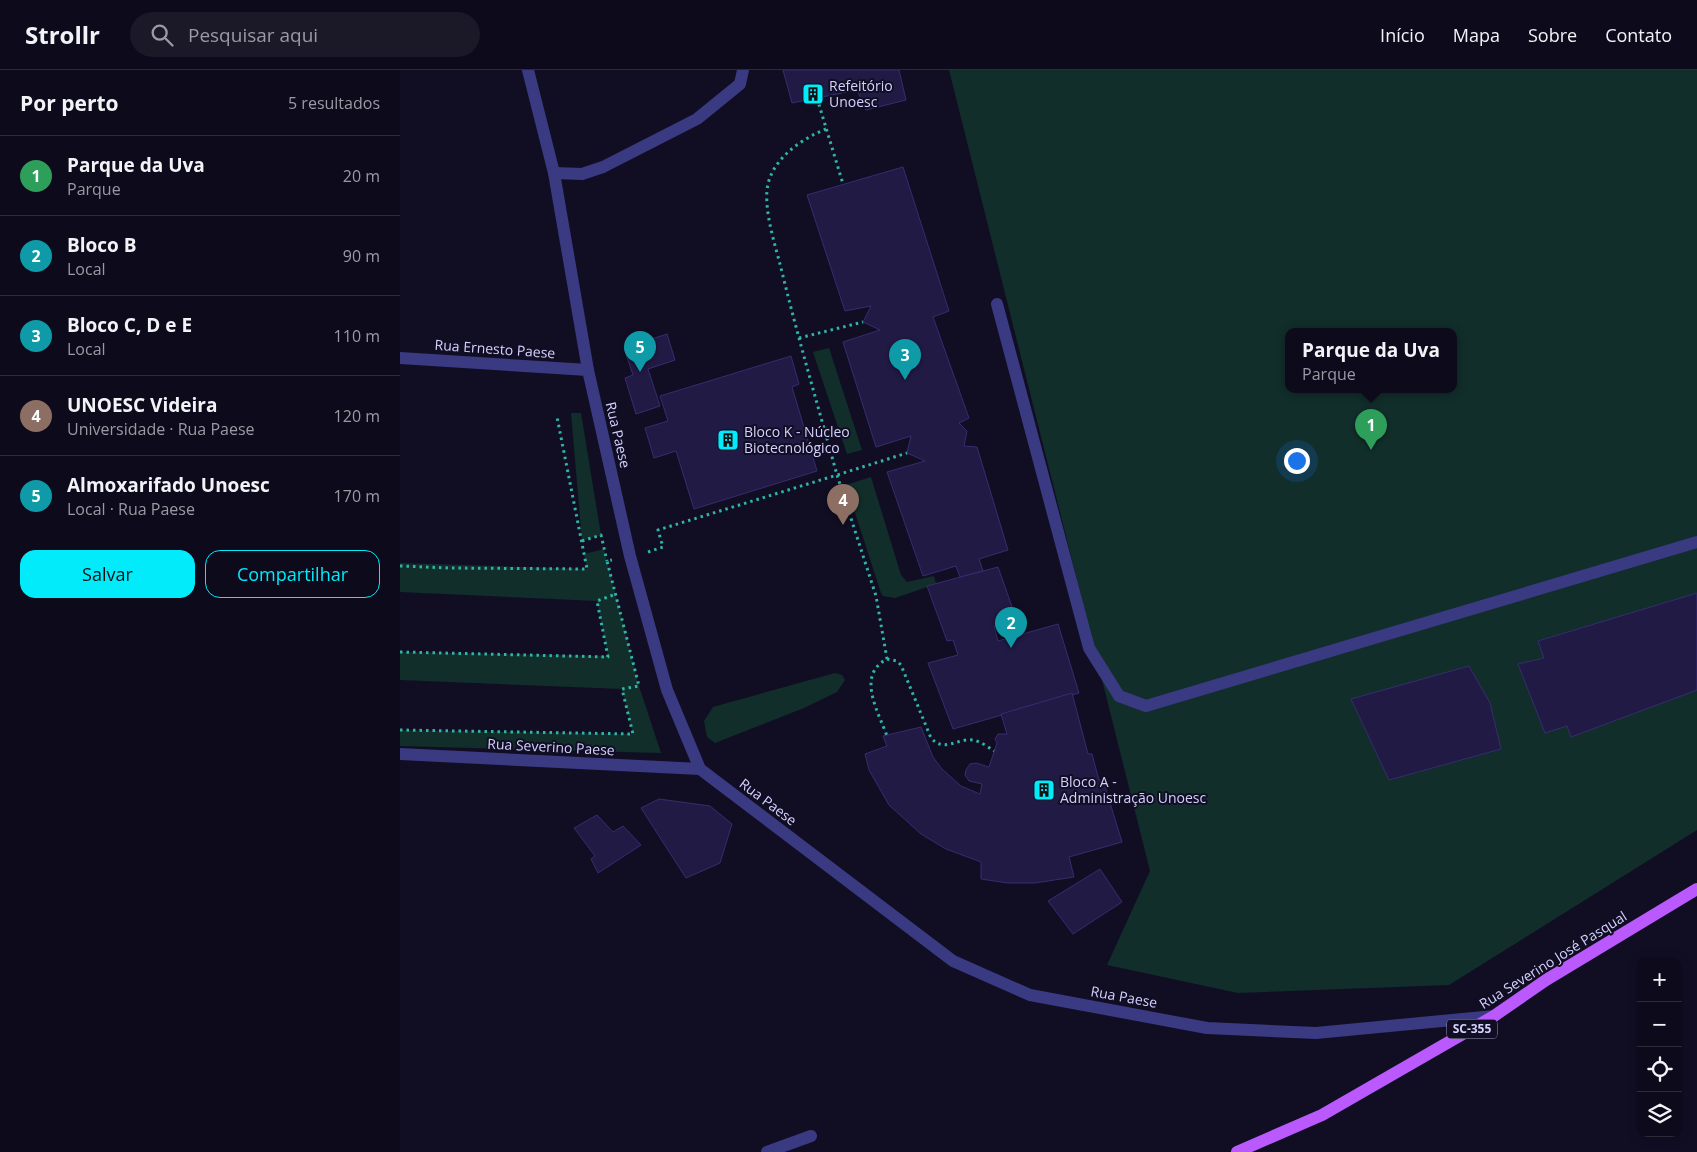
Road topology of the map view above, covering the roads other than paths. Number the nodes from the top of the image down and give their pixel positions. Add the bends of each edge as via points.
1 (528, 70) edge
2 (743, 70) edge
3 (554, 173) junction
4 (997, 304) dead end
5 (400, 358) edge
6 (588, 370) junction
7 (1697, 542) edge
8 (400, 754) edge
9 (700, 769) junction
10 (1697, 889) edge
11 (1494, 1016) junction
12 (810, 1136) dead end
13 (768, 1152) edge
14 (1237, 1152) edge

1 - 3 street, Rua Paese
2 - 3 street via 740,84 697,119 603,167 582,174
3 - 6 street, Rua Paese
4 - 7 street via 1090,648 1119,696 1146,706
5 - 6 street, Rua Ernesto Paese
6 - 9 street, Rua Paese via 651,635 667,690
8 - 9 street, Rua Severino Paese
9 - 11 street, Rua Paese via 953,961 1030,995 1207,1028 1316,1033
10 - 11 main road, Rua Severino José Pasqual / SC-355 via 1546,980
11 - 14 main road, Rua Severino José Pasqual / SC-355 via 1322,1115
12 - 13 street

